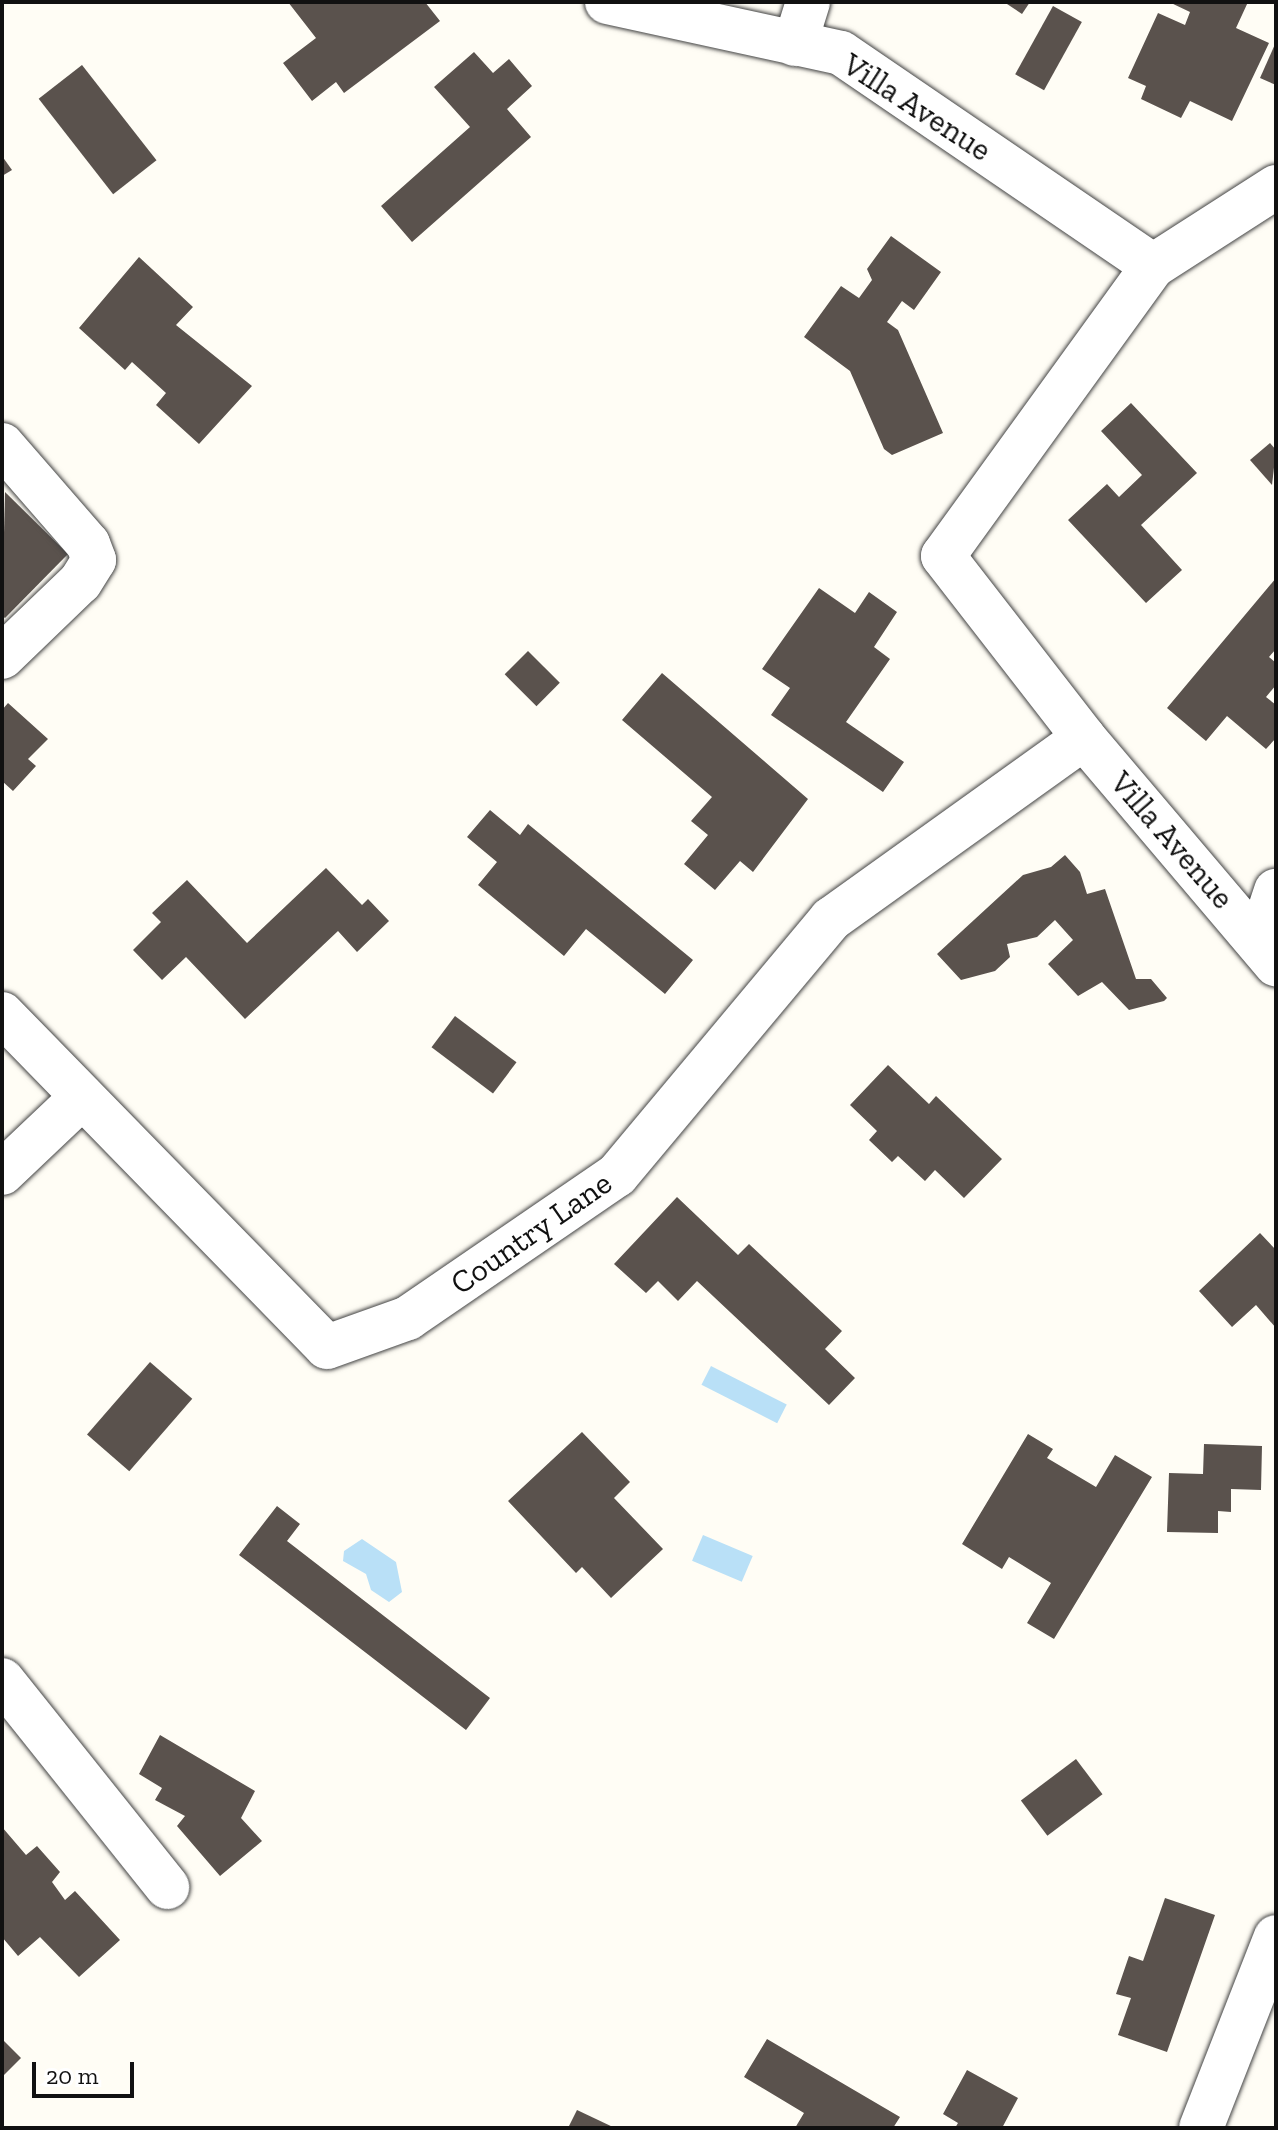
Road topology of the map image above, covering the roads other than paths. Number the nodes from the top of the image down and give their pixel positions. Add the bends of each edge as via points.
1 (607, 2) edge
2 (808, 2) edge
3 (795, 44) junction
4 (1276, 187) edge
5 (1153, 266) junction
6 (2, 445) edge
7 (2, 657) edge
8 (1084, 738) junction
9 (1276, 891) edge
10 (1268, 953) edge
11 (2, 1014) edge
12 (70, 1107) junction
13 (2, 1173) edge
14 (2, 1680) edge
15 (167, 1887) dead end
16 (1276, 1937) edge
17 (1201, 2128) edge

1 - 3 street, Villa Avenue
2 - 3 street
3 - 5 street, Villa Avenue via 841,53
4 - 5 street
5 - 8 street, Villa Avenue via 943,556
6 - 7 street via 88,544 94,560 80,582
8 - 10 street, Villa Avenue
8 - 12 street, Country Lane via 831,919 617,1175 408,1318 327,1347
9 - 10 street
11 - 12 street, Country Lane
12 - 13 street
14 - 15 street
16 - 17 street

